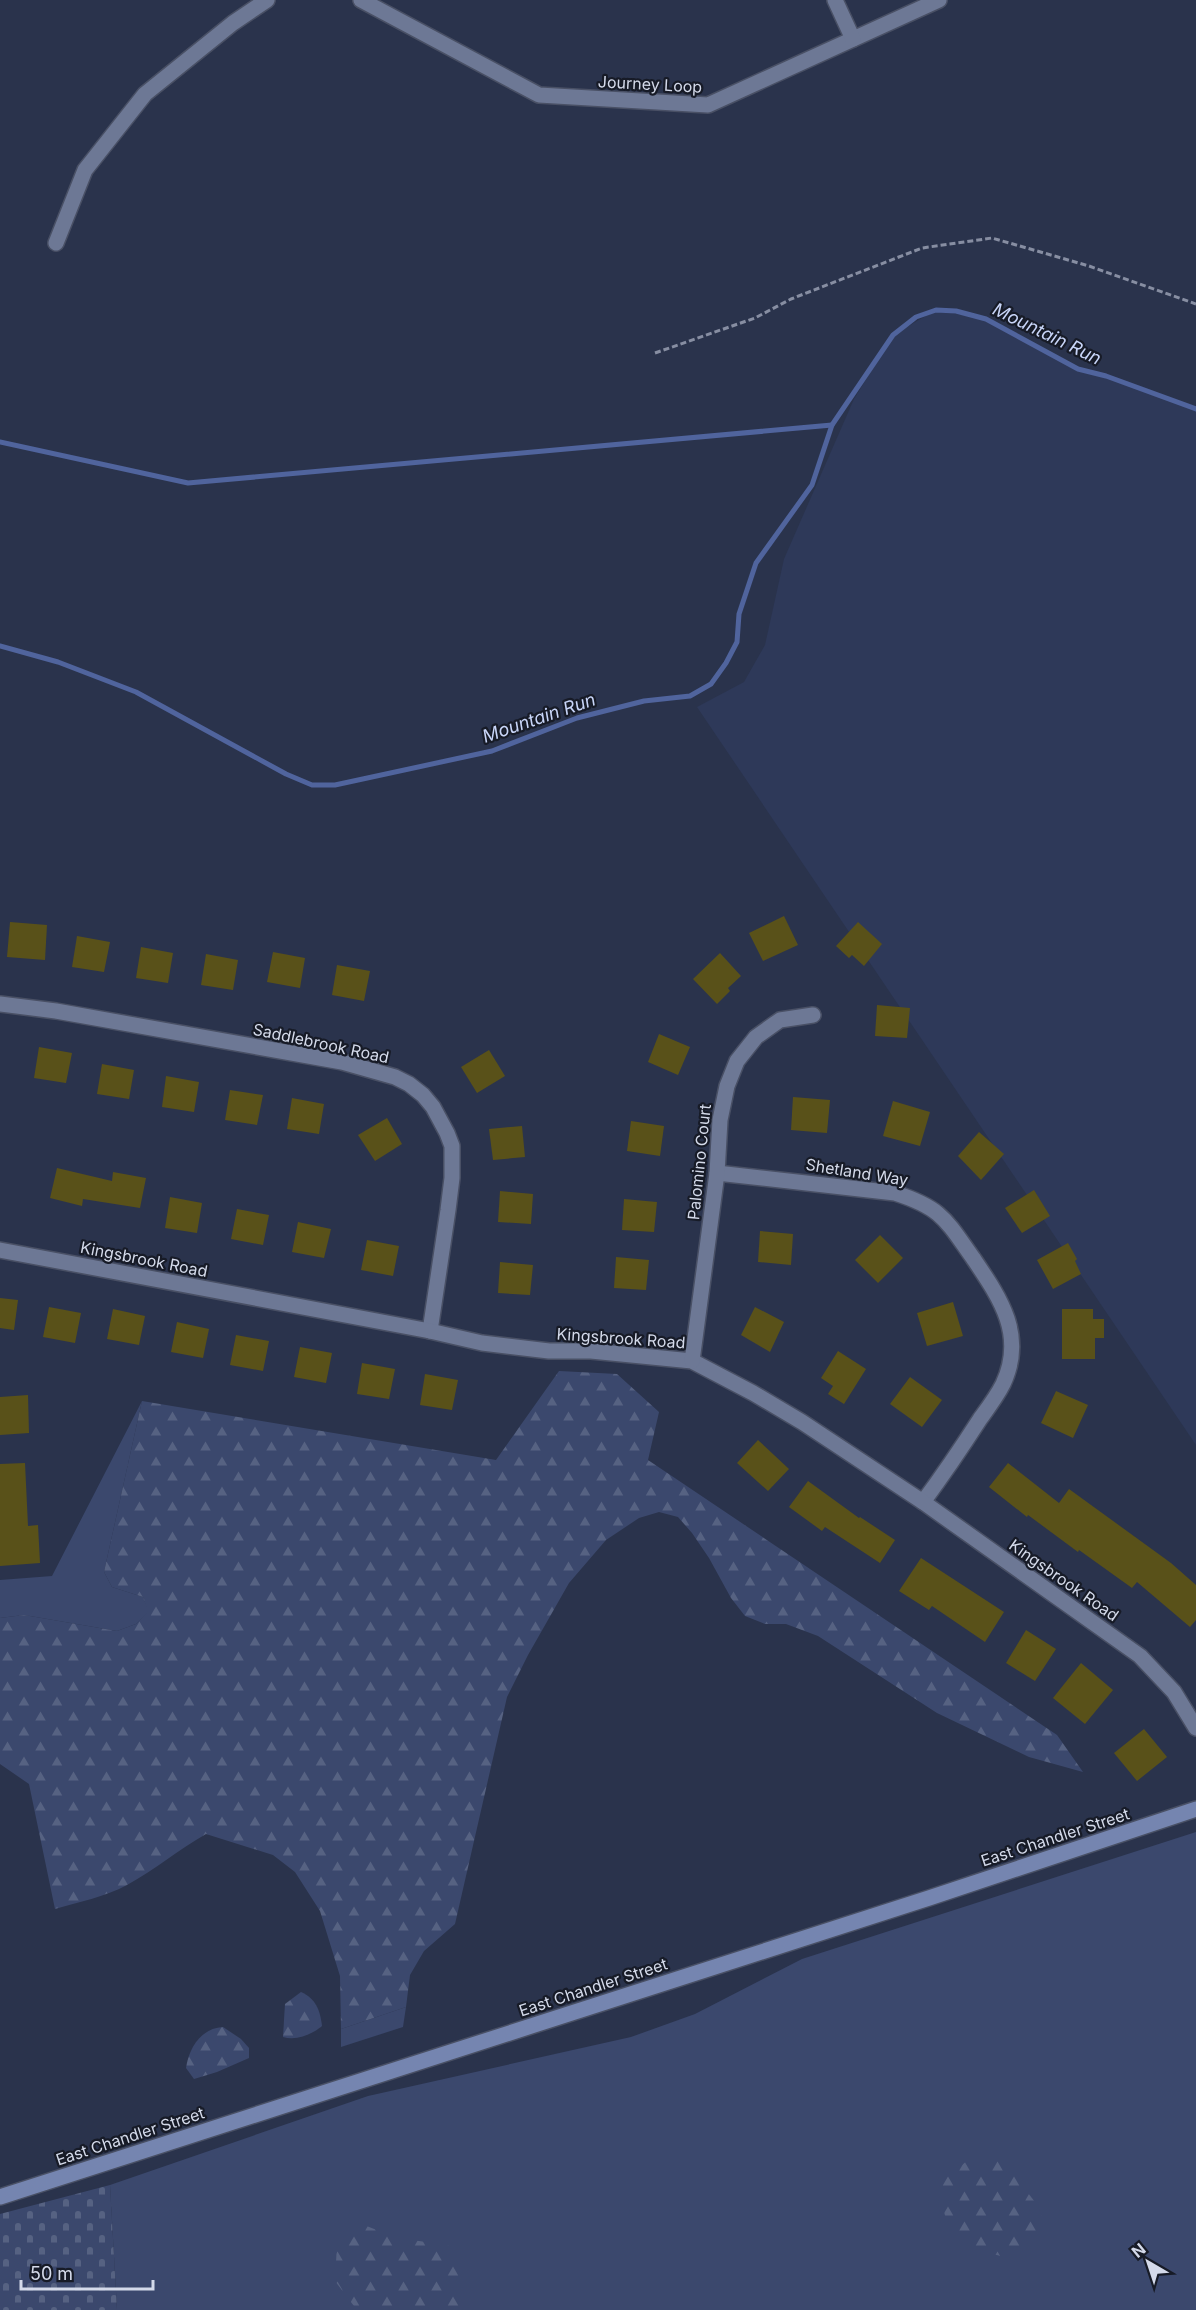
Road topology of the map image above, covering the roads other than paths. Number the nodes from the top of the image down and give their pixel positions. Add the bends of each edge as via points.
1 (267, 0) edge
2 (361, 0) edge
3 (835, 0) edge
4 (939, 0) edge
5 (853, 39) junction
6 (56, 243) dead end
7 (0, 1004) edge
8 (813, 1015) dead end
9 (717, 1173) junction
10 (0, 1250) edge
11 (430, 1331) junction
12 (692, 1361) junction
13 (923, 1502) junction
14 (1196, 1728) edge
15 (1196, 1809) edge
16 (0, 2196) edge

1 - 6 street via 145,94 85,170
2 - 5 street, Journey Loop via 538,95 708,105
3 - 5 street
4 - 5 street, Journey Loop
7 - 11 street, Saddlebrook Road via 342,1062 409,1084 433,1107 452,1146 452,1178
8 - 9 street, Palomino Court via 780,1020 756,1037 737,1061 720,1120
9 - 12 street, Palomino Court
9 - 13 street, Shetland Way via 895,1193 916,1200 939,1212 999,1295 1011,1341 1011,1360 1002,1385
10 - 11 street, Kingsbrook Road
11 - 12 street, Kingsbrook Road via 549,1352 591,1351
12 - 13 street, Kingsbrook Road via 802,1422
13 - 14 street, Kingsbrook Road via 1140,1656 1174,1692
15 - 16 street, East Chandler Street via 906,1906

